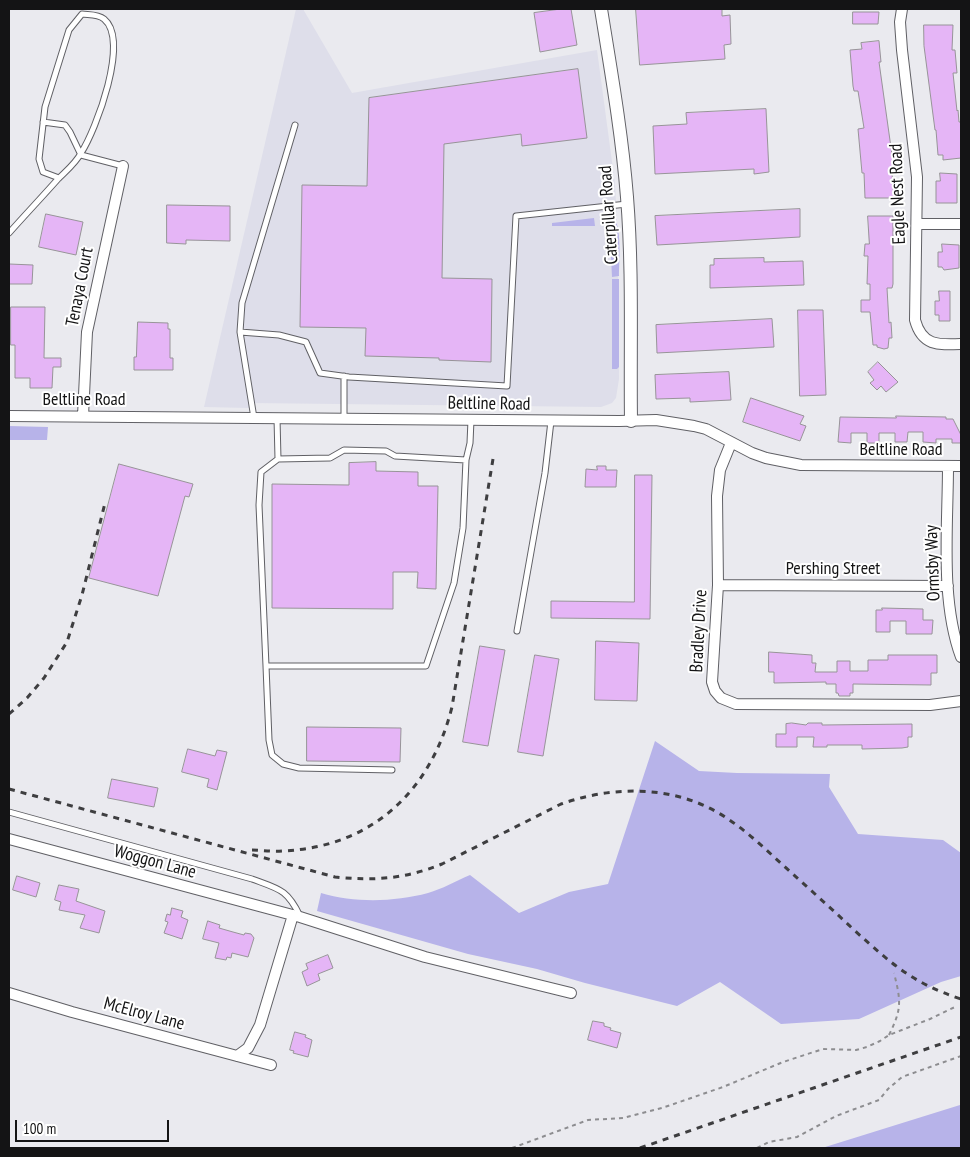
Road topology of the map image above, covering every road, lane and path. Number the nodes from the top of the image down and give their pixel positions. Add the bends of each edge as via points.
1 (600, 9) edge
2 (902, 9) edge
3 (43, 122) junction
4 (295, 125) dead end
5 (80, 155) junction
6 (123, 166) joint
7 (59, 178) junction
8 (627, 204) junction
9 (917, 224) junction
10 (961, 224) edge
11 (9, 233) edge
12 (240, 332) junction
13 (961, 344) edge
14 (344, 376) junction
15 (9, 416) edge
16 (83, 416) junction
17 (254, 418) junction
18 (277, 418) junction
19 (344, 418) junction
20 (471, 420) junction
21 (551, 421) junction
22 (631, 421) junction
23 (731, 443) junction
24 (278, 459) junction
25 (466, 460) junction
26 (948, 466) junction
27 (961, 466) edge
28 (718, 585) junction
29 (948, 586) junction
30 (517, 631) dead end
31 (961, 657) edge
32 (266, 666) junction
33 (961, 701) edge
34 (392, 770) dead end
35 (9, 812) edge
36 (9, 839) edge
37 (296, 916) junction
38 (894, 974) dead end
39 (9, 993) edge
40 (572, 993) dead end
41 (957, 1006) dead end
42 (889, 1035) junction
43 (237, 1056) junction
44 (961, 1056) edge
45 (271, 1065) dead end
46 (512, 1148) edge
47 (757, 1148) edge

1 - 8 street, Caterpillar Road via 619,124
2 - 9 street, Eagle Nest Road via 902,50 917,177
3 - 5 lane via 65,125
3 - 5 lane via 69,30 82,14 96,15 105,20 113,36 114,59 102,106
3 - 7 lane via 39,159 43,172
4 - 12 lane via 242,303
5 - 6 lane
5 - 7 lane
6 - 16 street, Tenaya Court via 87,332
7 - 11 lane
8 - 14 lane via 516,216 507,386
8 - 22 street, Caterpillar Road
9 - 10 street
9 - 13 street, Eagle Nest Road via 916,325 928,341
12 - 14 lane via 279,335 306,342 320,373
12 - 17 lane
14 - 19 lane
15 - 16 street, Beltline Road
16 - 17 street, Beltline Road
17 - 18 street, Beltline Road
18 - 19 street, Beltline Road
18 - 24 lane
19 - 20 street, Beltline Road
20 - 21 street, Beltline Road
20 - 25 lane
21 - 22 street, Beltline Road
21 - 30 lane
22 - 23 street, Beltline Road via 671,421 694,426
23 - 26 street, Beltline Road via 766,458 801,465
23 - 28 street, Bradley Drive via 718,479
24 - 25 lane via 330,458 344,450
24 - 32 lane via 261,472 259,505
25 - 32 lane via 462,528 454,583 426,666
26 - 27 street, Beltline Road
26 - 29 street, Ormsby Way
28 - 29 street, Pershing Street
28 - 33 street, Bradley Drive via 712,682 718,695 726,701 747,705 930,705
29 - 31 street, Ormsby Way
32 - 34 lane via 272,755 283,764 299,768
35 - 37 lane via 252,879 281,890 293,901
36 - 37 street, Woggon Lane
37 - 40 street, Woggon Lane via 425,957
37 - 43 street via 260,1025 248,1048
38 - 42 path via 900,1007
39 - 43 street, McElroy Lane
41 - 42 path
42 - 46 path via 856,1050 823,1049 662,1108 623,1118 588,1120
43 - 45 street, McElroy Lane
44 - 47 path via 902,1077 879,1100 836,1116 797,1137 769,1142

